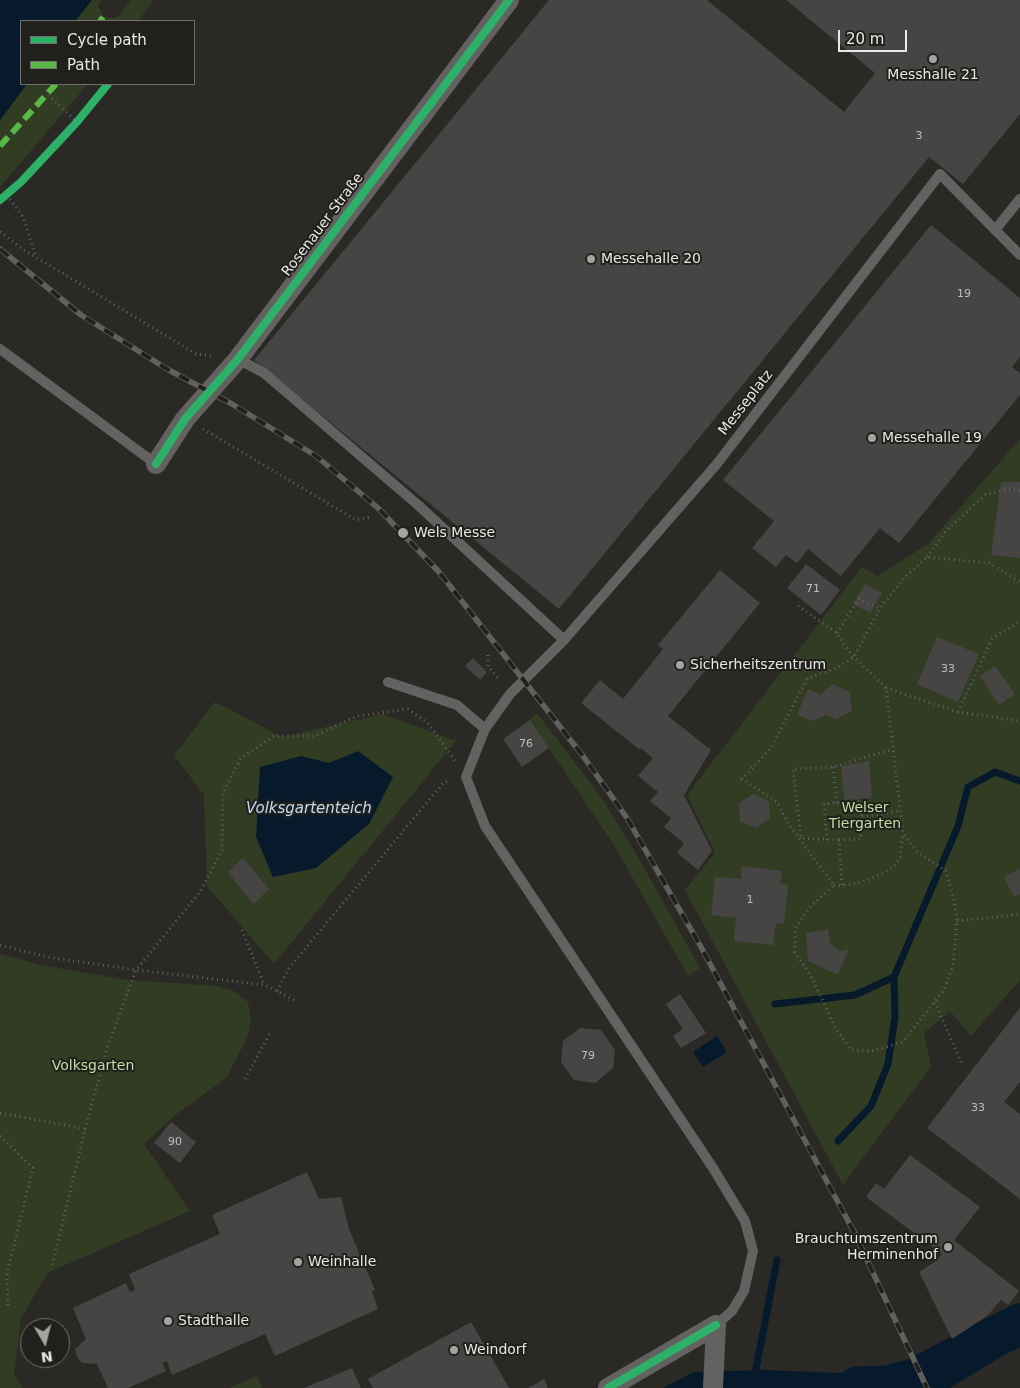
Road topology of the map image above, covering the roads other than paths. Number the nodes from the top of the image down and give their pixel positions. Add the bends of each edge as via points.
1 (509, 0) edge
2 (1020, 199) edge
3 (995, 230) junction
4 (1020, 255) edge
5 (0, 349) edge
6 (238, 359) junction
7 (156, 464) joint
8 (564, 640) junction
9 (388, 682) dead end
10 (485, 729) junction
11 (716, 1325) junction
12 (714, 1379) edge
13 (608, 1388) edge

1 - 6 street, Rosenauer Straße
2 - 3 lane
3 - 4 lane
3 - 8 lane, Messeplatz via 940,174 716,465
5 - 7 lane
6 - 7 street, Rosenauer Straße via 186,419
6 - 8 lane via 264,373 418,505
8 - 10 lane, Messeplatz via 510,694
9 - 10 lane via 457,704
10 - 11 lane, Messeplatz via 466,777 490,834 745,1221 753,1250 744,1291 732,1311
11 - 12 street
11 - 13 street

